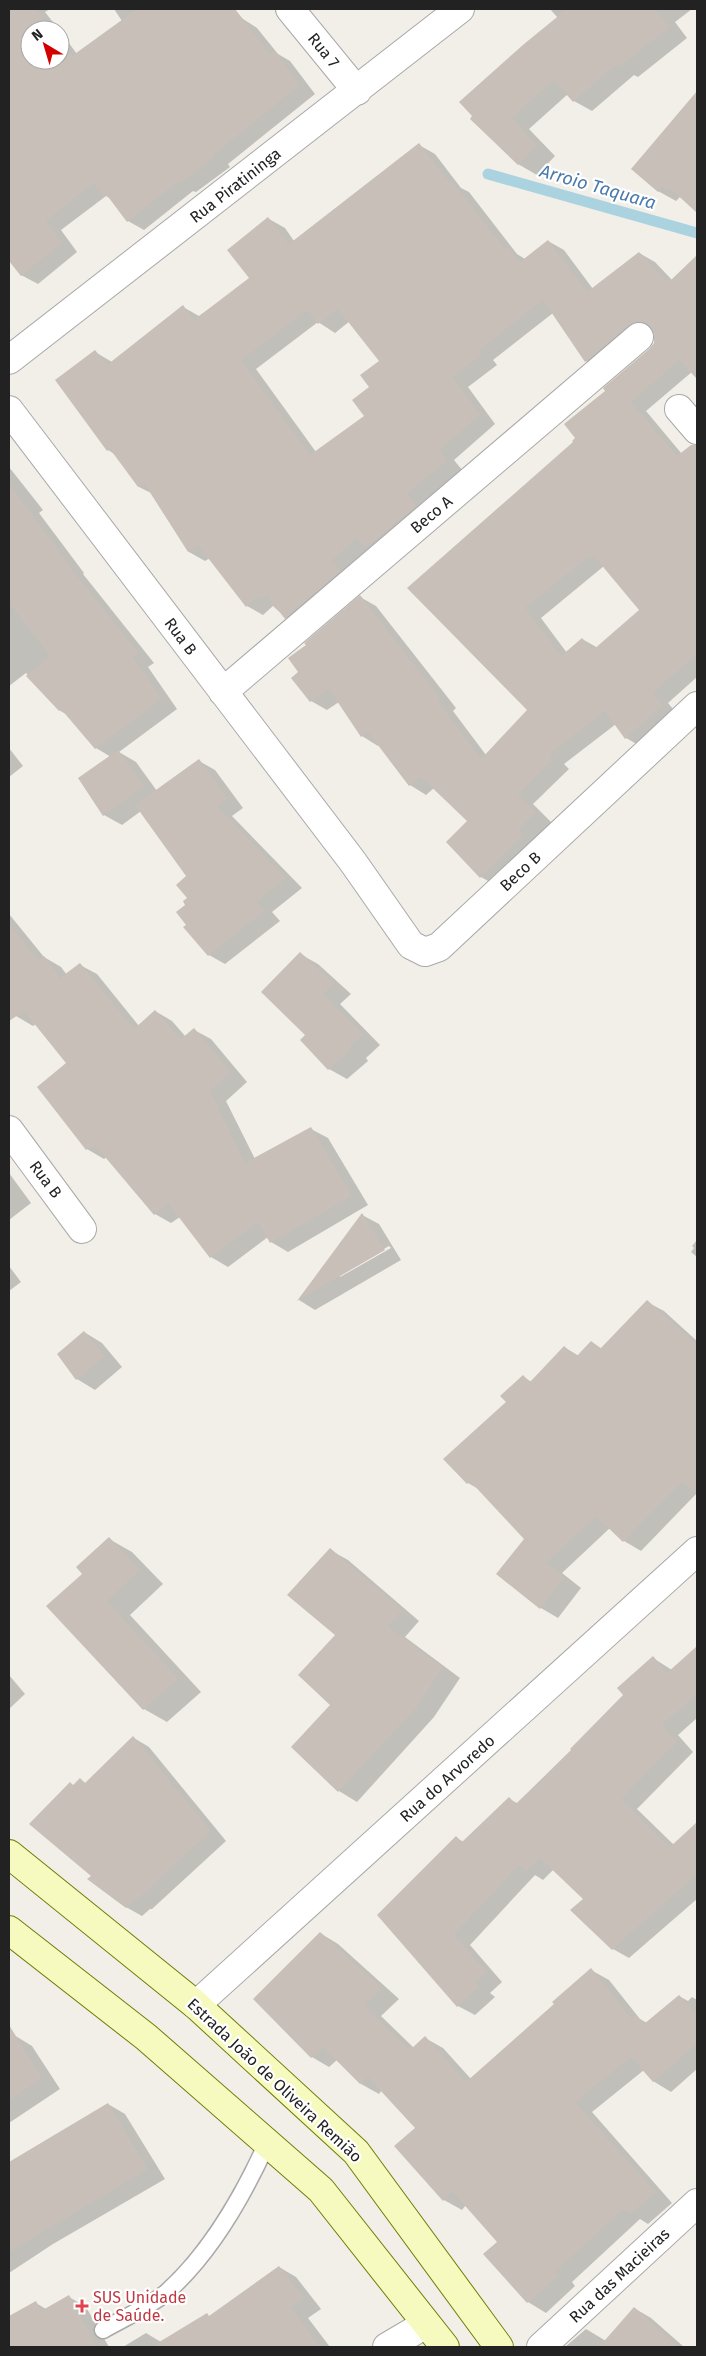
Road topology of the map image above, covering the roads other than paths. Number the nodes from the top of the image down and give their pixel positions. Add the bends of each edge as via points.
1 (290, 9) edge
2 (460, 9) edge
3 (357, 91) junction
4 (639, 337) dead end
5 (9, 360) edge
6 (9, 410) edge
7 (679, 410) dead end
8 (697, 430) edge
9 (223, 692) junction
10 (697, 706) edge
11 (353, 862) joint
12 (9, 1130) edge
13 (82, 1229) dead end
14 (697, 1551) edge
15 (9, 1854) edge
16 (9, 1930) edge
17 (196, 2005) junction
18 (267, 2143) junction
19 (697, 2203) edge
20 (426, 2324) junction
21 (103, 2330) dead end
22 (387, 2347) edge
23 (445, 2347) edge
24 (499, 2347) edge
25 (542, 2347) edge

1 - 3 street, Rua 7
2 - 3 street, Rua Piratininga
3 - 5 street, Rua Piratininga
4 - 9 street, Beco A
6 - 9 street, Rua B
7 - 8 street
9 - 11 street, Rua B
10 - 11 street, Beco B via 439,947 425,952 411,945
12 - 13 street, Rua B
14 - 17 street, Rua do Arvoredo
15 - 17 main road, Estrada João de Oliveira Remião
16 - 18 main road via 146,2038
17 - 24 main road, Estrada João de Oliveira Remião via 356,2152
18 - 20 main road via 321,2190
18 - 21 lane via 253,2173 202,2254 167,2292
19 - 25 street, Rua das Macieiras
20 - 22 street
20 - 23 main road

